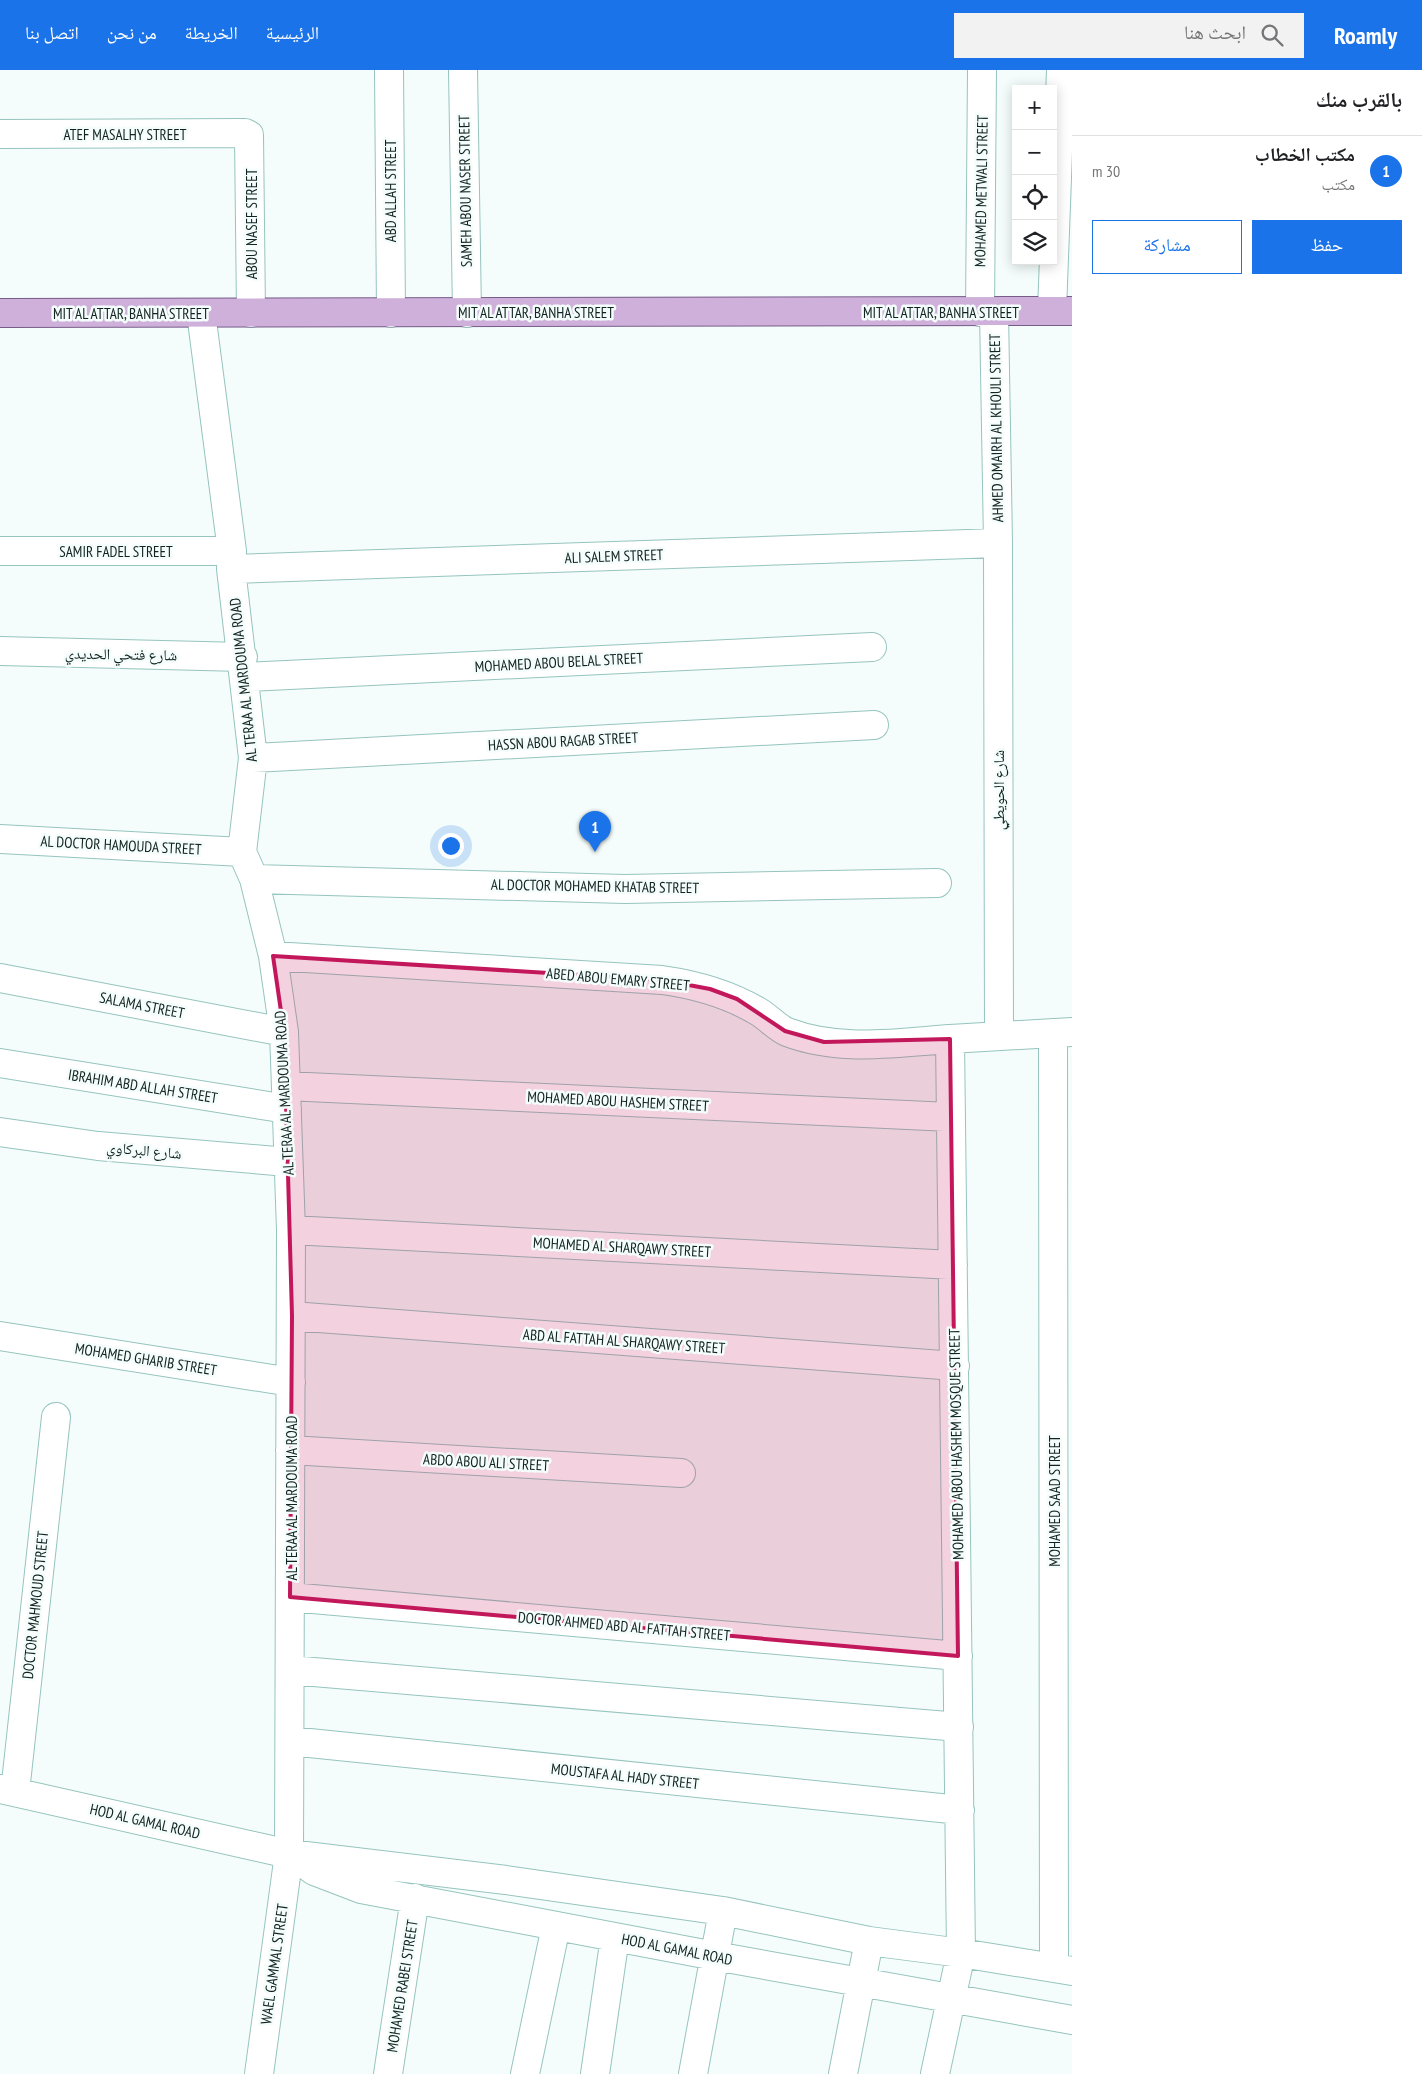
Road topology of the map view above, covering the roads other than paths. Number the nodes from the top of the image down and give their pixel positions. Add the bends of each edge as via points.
1 (389, 70) edge
2 (463, 70) edge
3 (982, 70) edge
4 (1061, 70) edge
5 (0, 134) edge
6 (249, 135) joint
7 (1062, 311) edge
8 (987, 312) junction
9 (0, 313) edge
10 (201, 313) junction
11 (251, 313) junction
12 (391, 313) junction
13 (467, 313) junction
14 (998, 543) junction
15 (0, 551) edge
16 (231, 560) junction
17 (872, 647) dead end
18 (0, 651) edge
19 (244, 667) junction
20 (874, 725) dead end
21 (253, 758) junction
22 (0, 839) edge
23 (242, 852) junction
24 (254, 880) junction
25 (936, 883) dead end
26 (273, 956) junction
27 (0, 978) edge
28 (284, 1032) junction
29 (1062, 1033) edge
30 (999, 1036) junction
31 (950, 1039) junction
32 (0, 1063) edge
33 (286, 1098) junction
34 (950, 1116) junction
35 (0, 1132) edge
36 (288, 1162) junction
37 (291, 1230) junction
38 (953, 1264) junction
39 (292, 1316) junction
40 (0, 1336) edge
41 (955, 1366) junction
42 (291, 1382) junction
43 (56, 1417) dead end
44 (290, 1450) junction
45 (681, 1474) dead end
46 (290, 1597) junction
47 (958, 1656) junction
48 (290, 1670) junction
49 (959, 1727) junction
50 (290, 1741) junction
51 (8, 1791) edge
52 (960, 1810) junction
53 (289, 1854) junction
54 (415, 1898) junction
55 (723, 1911) junction
56 (556, 1926) junction
57 (615, 1937) junction
58 (869, 1941) junction
59 (961, 1952) junction
60 (715, 1956) junction
61 (1063, 1969) edge
62 (861, 1982) junction
63 (952, 1998) junction
64 (1072, 2020) edge
65 (259, 2074) edge
66 (388, 2074) edge
67 (525, 2074) edge
68 (595, 2074) edge
69 (693, 2074) edge
70 (843, 2074) edge
71 (935, 2074) edge

1 - 12 street, ABD ALLAH STREET
2 - 13 street, SAMEH ABOU NASER STREET
3 - 8 street, MOHAMED METWALI STREET
4 - 7 street
5 - 6 street, ATEF MASALHY STREET
6 - 11 street, ABOU NASEF STREET
7 - 8 main road, MIT AL ATTAR, BANHA STREET
8 - 13 main road, MIT AL ATTAR, BANHA STREET
8 - 14 street, AHMED OMAIRH AL KHOULI STREET
9 - 10 main road, MIT AL ATTAR, BANHA STREET
10 - 11 main road, MIT AL ATTAR, BANHA STREET
10 - 16 street, AL TERAA AL MARDOUMA ROAD
11 - 12 main road, MIT AL ATTAR, BANHA STREET
12 - 13 main road, MIT AL ATTAR, BANHA STREET
14 - 16 street, ALI SALEM STREET
14 - 30 street, شارع الحويطي
15 - 16 street, SAMIR FADEL STREET
16 - 19 street, AL TERAA AL MARDOUMA ROAD
17 - 19 street, MOHAMED ABOU BELAL STREET
18 - 19 street, شارع فتحي الحديدي
19 - 21 street, AL TERAA AL MARDOUMA ROAD
20 - 21 street, HASSN ABOU RAGAB STREET
21 - 23 street, AL TERAA AL MARDOUMA ROAD
22 - 23 street, AL DOCTOR HAMOUDA STREET
23 - 24 street, AL TERAA AL MARDOUMA ROAD
24 - 25 street, AL DOCTOR MOHAMED KHATAB STREET via 625,889
24 - 26 street, AL TERAA AL MARDOUMA ROAD
26 - 28 street, AL TERAA AL MARDOUMA ROAD
26 - 31 street, ABED ABOU EMARY STREET via 687,983 728,996 762,1013 785,1031 824,1042 865,1044
27 - 28 street, SALAMA STREET
28 - 33 street, AL TERAA AL MARDOUMA ROAD
29 - 30 street
29 - 61 street, MOHAMED SAAD STREET
30 - 31 street
31 - 34 street, MOHAMED ABOU HASHEM MOSQUE STREET
32 - 33 street, IBRAHIM ABD ALLAH STREET
33 - 34 street, MOHAMED ABOU HASHEM STREET
33 - 36 street, AL TERAA AL MARDOUMA ROAD
34 - 38 street, MOHAMED ABOU HASHEM MOSQUE STREET
35 - 36 street, شارع البركاوي via 98,1146
36 - 37 street, AL TERAA AL MARDOUMA ROAD
37 - 38 street, MOHAMED AL SHARQAWY STREET
37 - 39 street, AL TERAA AL MARDOUMA ROAD
38 - 41 street, MOHAMED ABOU HASHEM MOSQUE STREET
39 - 41 street, ABD AL FATTAH AL SHARQAWY STREET
39 - 42 street, AL TERAA AL MARDOUMA ROAD
40 - 42 street, MOHAMED GHARIB STREET
41 - 47 street, MOHAMED ABOU HASHEM MOSQUE STREET
42 - 44 street, AL TERAA AL MARDOUMA ROAD
43 - 51 street, DOCTOR MAHMOUD STREET
44 - 45 street, ABDO ABOU ALI STREET
44 - 46 street, AL TERAA AL MARDOUMA ROAD
46 - 47 street, DOCTOR AHMED ABD AL FATTAH STREET
46 - 48 street, AL TERAA AL MARDOUMA ROAD
47 - 49 street, MOHAMED ABOU HASHEM MOSQUE STREET
48 - 49 street
48 - 50 street, AL TERAA AL MARDOUMA ROAD
49 - 52 street, MOHAMED ABOU HASHEM MOSQUE STREET
50 - 52 street, MOUSTAFA AL HADY STREET
50 - 53 street, AL TERAA AL MARDOUMA ROAD
51 - 53 street, HOD AL GAMAL ROAD
52 - 59 street, MOHAMED ABOU HASHEM MOSQUE STREET
53 - 54 street, HOD AL GAMAL ROAD via 314,1871 361,1889
53 - 55 street, HOD AL GAMAL ROAD via 515,1881
53 - 65 street, WAEL GAMMAL STREET
54 - 56 street, HOD AL GAMAL ROAD
54 - 66 street, MOHAMED RABEI STREET
55 - 58 street, HOD AL GAMAL ROAD
55 - 60 street
56 - 57 street, HOD AL GAMAL ROAD
56 - 67 street
57 - 60 street, HOD AL GAMAL ROAD
57 - 68 street
58 - 59 street, HOD AL GAMAL ROAD
58 - 62 street
59 - 61 street, HOD AL GAMAL ROAD
59 - 63 street, MOHAMED ABOU HASHEM MOSQUE STREET
60 - 62 street, HOD AL GAMAL ROAD
60 - 69 street
62 - 63 street, HOD AL GAMAL ROAD
62 - 70 street
63 - 64 street, HOD AL GAMAL ROAD
63 - 71 street, MOHAMED ABOU HASHEM MOSQUE STREET

